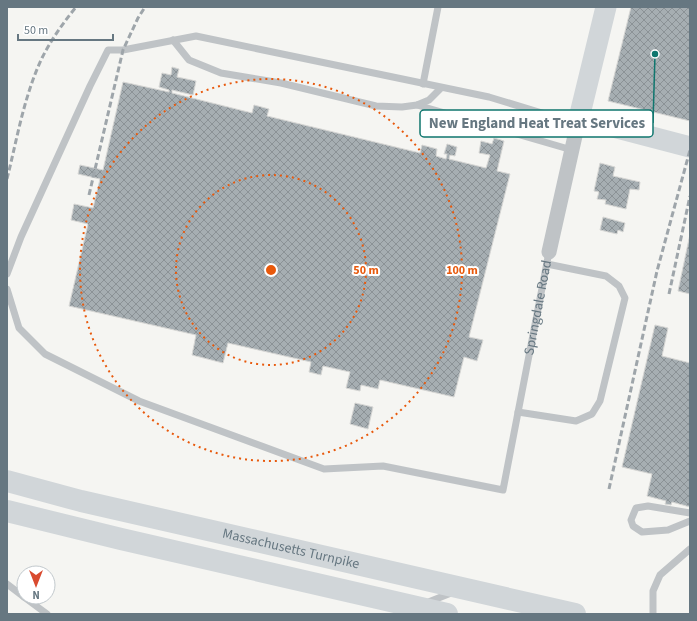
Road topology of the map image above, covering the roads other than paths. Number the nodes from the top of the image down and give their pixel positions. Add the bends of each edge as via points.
1 (438, 7) edge
2 (606, 7) edge
3 (173, 40) junction
4 (422, 84) junction
5 (441, 88) junction
6 (416, 105) junction
7 (579, 121) junction
8 (690, 147) edge
9 (572, 150) junction
10 (548, 258) junction
11 (7, 274) edge
12 (7, 289) edge
13 (518, 412) junction
14 (7, 480) edge
15 (7, 510) edge
16 (690, 513) edge
17 (690, 521) edge
18 (690, 549) edge
19 (7, 584) edge
20 (463, 588) junction
21 (16, 591) edge
22 (35, 605) edge
23 (416, 611) edge
24 (47, 614) edge
25 (447, 614) edge
26 (575, 614) edge
27 (653, 614) edge

1 - 4 lane
2 - 7 street, Springdale Road
3 - 4 lane via 196,36
3 - 6 lane via 189,60 221,73 281,83 376,106
3 - 11 lane via 123,50 108,50 21,238
4 - 5 lane
5 - 6 lane via 429,100
5 - 7 lane via 490,97
6 - 9 lane
7 - 8 street
7 - 9 street, Springdale Road
9 - 10 street, Springdale Road
10 - 13 lane, Springdale Road
10 - 13 lane via 606,276 619,286 625,298 600,401 592,414 576,421
12 - 13 lane, Springdale Road via 19,328 45,354 139,401 324,469 384,466 502,490
14 - 20 highway, Massachusetts Turnpike via 88,502
15 - 23 highway, Massachusetts Turnpike
16 - 17 lane via 648,506 636,508 631,520 633,526 642,532 668,530
18 - 27 lane via 660,575 653,591
19 - 21 lane
20 - 23 lane via 436,598
20 - 26 highway, Massachusetts Turnpike
22 - 24 lane
23 - 25 highway, Massachusetts Turnpike

